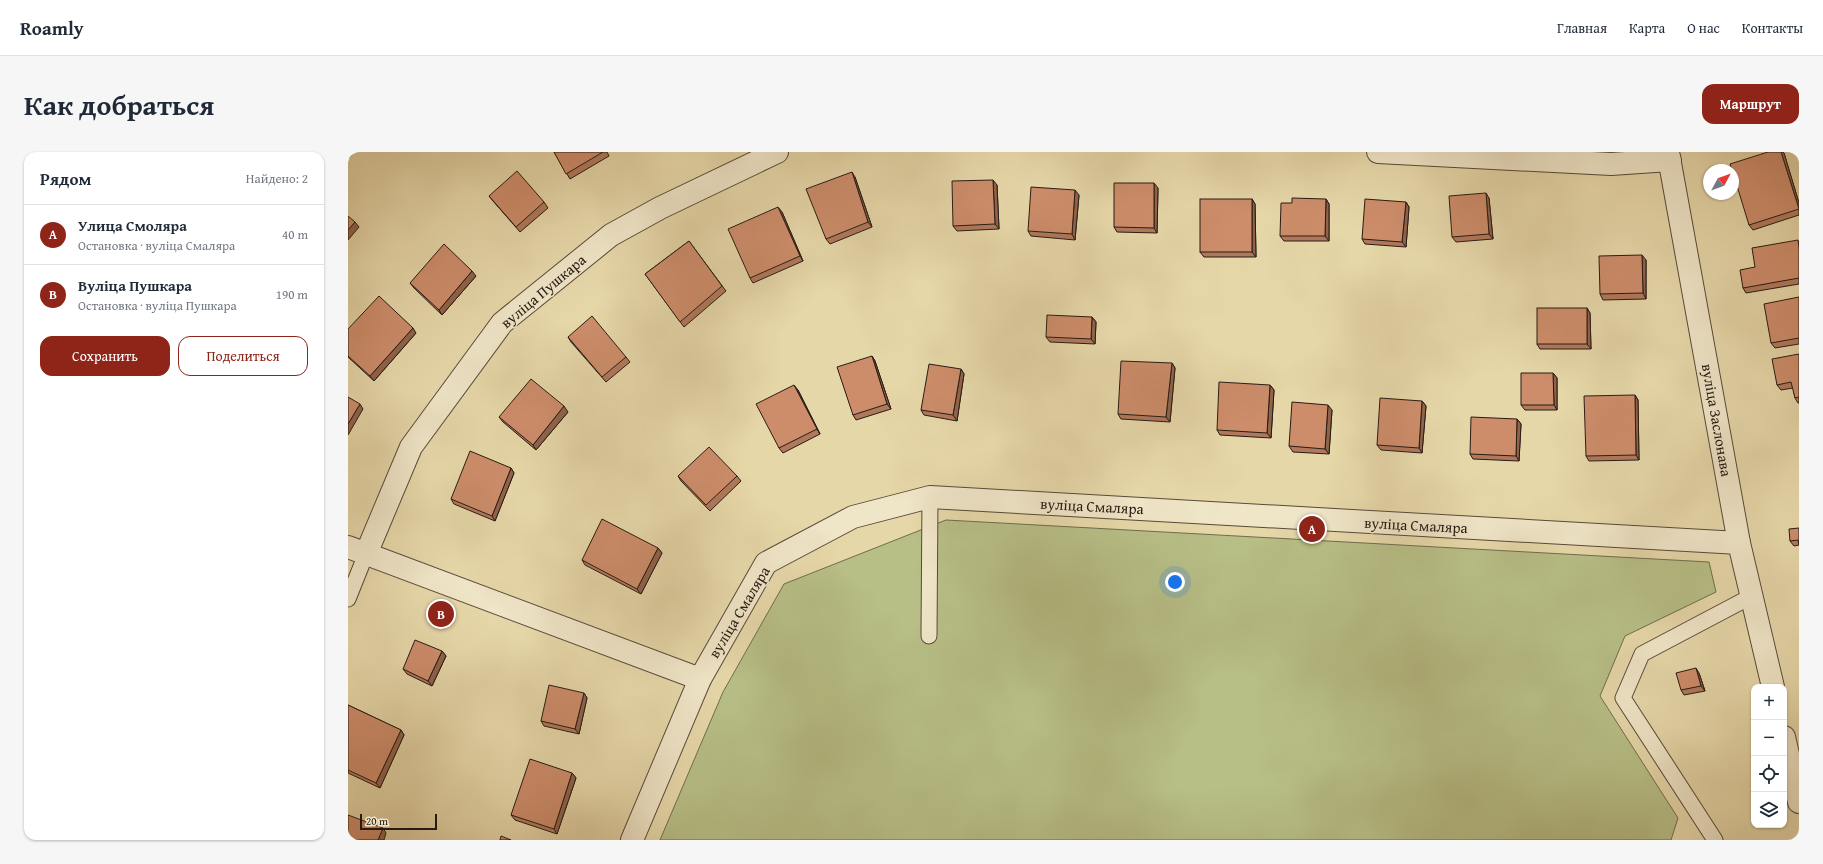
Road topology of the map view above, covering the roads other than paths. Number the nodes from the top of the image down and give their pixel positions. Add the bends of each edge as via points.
1 (777, 152) edge
2 (1378, 152) edge
3 (1669, 156) edge
4 (930, 497) junction
5 (1740, 543) junction
6 (357, 551) edge
7 (1752, 596) junction
8 (348, 599) edge
9 (929, 636) dead end
10 (700, 679) junction
11 (1772, 684) edge
12 (1787, 750) edge
13 (1799, 802) edge
14 (632, 840) edge
15 (1716, 840) edge

1 - 6 street, вуліца Пушкара via 660,208 611,235 502,323 411,447
2 - 3 street via 1612,164
3 - 5 street, вуліца Заслонава
4 - 5 street, вуліца Смаляра
4 - 9 lane
4 - 10 street, вуліца Смаляра via 853,517 766,563
5 - 7 street, вуліца Заслонава
6 - 8 lane
6 - 10 street
7 - 11 street, вуліца Заслонава
7 - 15 lane via 1642,654 1623,698
10 - 14 street, вуліца Смаляра
12 - 13 street

